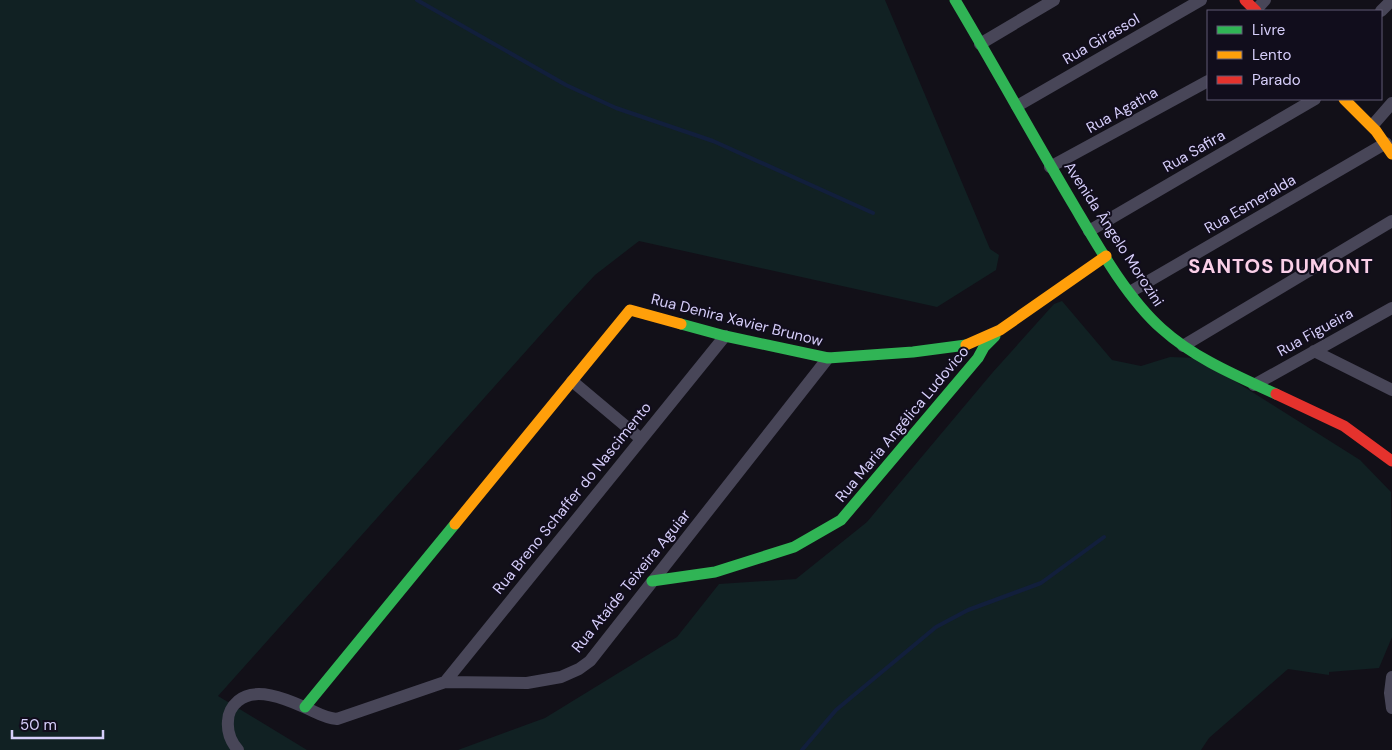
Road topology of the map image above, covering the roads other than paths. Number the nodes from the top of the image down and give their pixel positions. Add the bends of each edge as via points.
1 (955, 0) edge
2 (1054, 0) edge
3 (1201, 0) edge
4 (1245, 0) edge
5 (1266, 0) edge
6 (1392, 0) edge
7 (1255, 10) edge
8 (1257, 10) edge
9 (1382, 10) edge
10 (980, 44) junction
11 (1207, 82) edge
12 (1313, 100) edge
13 (1345, 100) edge
14 (1392, 103) edge
15 (1017, 106) junction
16 (1372, 126) junction
17 (1389, 149) edge
18 (1050, 167) junction
19 (1392, 221) edge
20 (1089, 231) junction
21 (1106, 256) junction
22 (1130, 292) junction
23 (1392, 308) edge
24 (1000, 330) junction
25 (726, 336) junction
26 (1183, 346) junction
27 (1314, 351) junction
28 (828, 358) junction
29 (572, 381) junction
30 (1254, 385) junction
31 (1392, 390) edge
32 (641, 439) junction
33 (1391, 459) edge
34 (652, 582) junction
35 (1392, 677) edge
36 (445, 682) junction
37 (305, 707) junction
38 (1392, 708) edge
39 (238, 750) edge

1 - 10 street, Avenida Ângelo Morozini
2 - 10 street
3 - 15 street, Rua Girassol
4 - 7 street
5 - 8 street
6 - 9 street
10 - 15 street, Avenida Ângelo Morozini
11 - 18 street, Rua Agatha
12 - 20 street, Rua Safira
13 - 16 street
14 - 16 street
15 - 18 street, Avenida Ângelo Morozini
16 - 17 street
17 - 22 street, Rua Esmeralda
18 - 20 street, Avenida Ângelo Morozini
19 - 26 street
20 - 21 street, Avenida Ângelo Morozini
21 - 22 street, Avenida Ângelo Morozini
21 - 24 street, Rua Denira Xavier Brunow
22 - 26 street, Avenida Ângelo Morozini via 1151,319
23 - 27 street, Rua Figueira
24 - 28 street, Rua Denira Xavier Brunow via 967,345
24 - 34 street, Rua Maria Angélica Ludovico via 841,520 794,547 715,572
25 - 28 street, Rua Denira Xavier Brunow
25 - 29 street, Rua Denira Xavier Brunow via 634,310 627,312
25 - 32 street, Rua Breno Schaffer do Nascimento
26 - 30 street, Avenida Ângelo Morozini
27 - 30 street, Rua Figueira
27 - 31 street
28 - 34 street, Rua Ataíde Teixeira Aguiar
29 - 32 street
29 - 37 street
30 - 33 street, Avenida Ângelo Morozini via 1338,423
32 - 36 street, Rua Breno Schaffer do Nascimento
34 - 36 street, Rua Ataíde Teixeira Aguiar via 590,661 579,670 561,677 526,683
35 - 38 street
36 - 37 street, Rua Ataíde Teixeira Aguiar via 337,719 319,715
37 - 39 street, Rua Ataíde Teixeira Aguiar via 272,696 253,694 242,698 228,716 228,729

